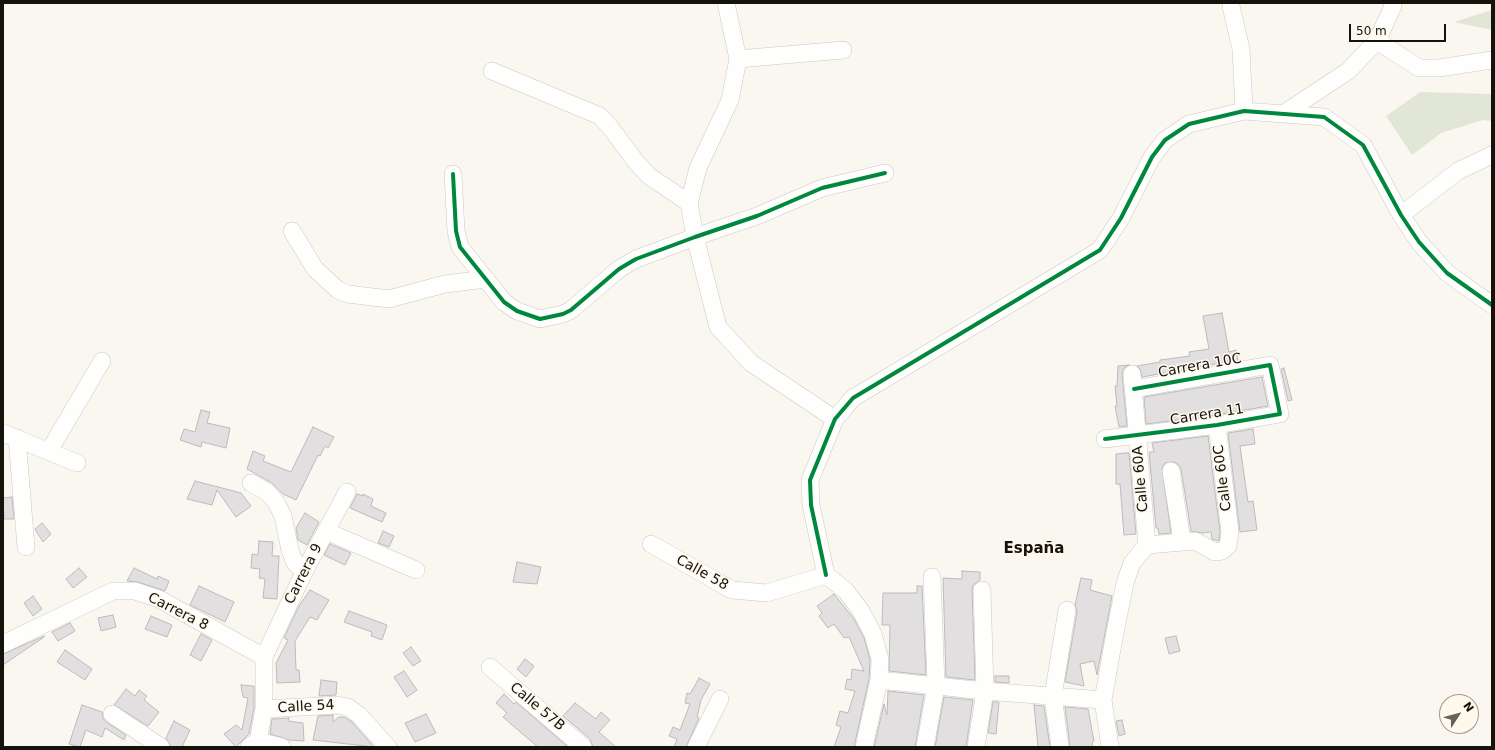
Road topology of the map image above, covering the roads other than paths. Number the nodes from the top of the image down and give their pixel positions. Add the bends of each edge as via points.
1 (726, 3) edge
2 (1396, 4) edge
3 (1231, 6) dead end
4 (1377, 41) junction
5 (843, 50) dead end
6 (738, 59) junction
7 (1492, 60) edge
8 (492, 71) dead end
9 (1244, 111) junction
10 (1283, 114) junction
11 (1492, 155) edge
12 (885, 173) dead end
13 (453, 174) dead end
14 (689, 203) junction
15 (1402, 215) junction
16 (292, 231) dead end
17 (695, 237) junction
18 (486, 279) junction
19 (1492, 305) edge
20 (102, 361) dead end
21 (1133, 382) joint
22 (1280, 414) joint
23 (835, 419) junction
24 (1217, 425) junction
25 (10, 436) edge
26 (1137, 436) junction
27 (1105, 439) dead end
28 (49, 452) junction
29 (77, 462) dead end
30 (1171, 471) dead end
31 (251, 483) dead end
32 (347, 492) dead end
33 (326, 531) junction
34 (1182, 541) junction
35 (651, 544) dead end
36 (1147, 545) junction
37 (26, 547) dead end
38 (416, 570) dead end
39 (304, 572) junction
40 (826, 575) junction
41 (932, 577) dead end
42 (982, 590) dead end
43 (1067, 610) dead end
44 (3, 644) edge
45 (264, 657) junction
46 (490, 667) dead end
47 (879, 680) junction
48 (936, 686) junction
49 (984, 691) junction
50 (1053, 696) junction
51 (720, 699) dead end
52 (1103, 700) junction
53 (264, 709) junction
54 (112, 714) dead end
55 (253, 744) edge
56 (161, 747) edge
57 (282, 747) edge
58 (388, 747) edge
59 (583, 747) edge
60 (696, 747) edge
61 (864, 747) edge
62 (925, 747) edge
63 (976, 747) edge
64 (1060, 747) edge
65 (1110, 747) edge

1 - 6 street
2 - 4 street
3 - 9 street via 1241,50
4 - 7 street via 1419,68 1439,68
4 - 10 street via 1348,71
5 - 6 street
6 - 14 street via 730,100 698,168
8 - 14 street via 600,116 649,176
9 - 10 street
9 - 23 street via 1189,124 1165,140 1152,157 1121,218 1100,250 853,398
10 - 15 street via 1324,117 1363,145
11 - 15 street via 1458,171
12 - 17 street via 822,188 757,216
13 - 18 street via 457,240
14 - 17 street
15 - 19 street via 1419,242 1447,273
16 - 18 street via 315,269 338,290 348,294 389,299 445,284
17 - 18 street via 636,259 571,310 540,319 517,311 504,302
17 - 23 street via 718,327 751,364
20 - 28 street
21 - 22 street, Carrera 10C via 1270,365
21 - 26 street, Calle 60A
22 - 24 street, Carrera 11
23 - 40 street via 810,480 810,505
24 - 26 street, Carrera 11
24 - 34 street, Calle 60C via 1230,532 1228,546 1222,551 1215,552 1195,541
25 - 28 street
25 - 37 street
26 - 27 street, Carrera 11
26 - 36 street, Calle 60A
28 - 29 street
30 - 34 street
31 - 39 street via 267,492 280,509 284,516 290,550 295,563
32 - 33 street, Carrera 9
33 - 38 street
33 - 39 street, Carrera 9
34 - 36 street
35 - 40 street, Calle 58 via 732,590 767,593
36 - 52 street via 1132,563 1124,583
39 - 45 street, Carrera 9
40 - 47 street via 846,591 861,611 873,634 880,659
41 - 48 street
42 - 49 street
43 - 50 street
44 - 45 street, Carrera 8 via 113,591 135,591 159,599
45 - 53 street
46 - 59 street, Calle 57B
47 - 48 street
47 - 61 street
48 - 49 street
48 - 62 street
49 - 50 street
49 - 63 street
50 - 52 street
50 - 64 street
51 - 60 street
52 - 65 street
53 - 55 street
53 - 58 street, Calle 54 via 337,705 348,707 359,715
54 - 56 street
55 - 57 street

